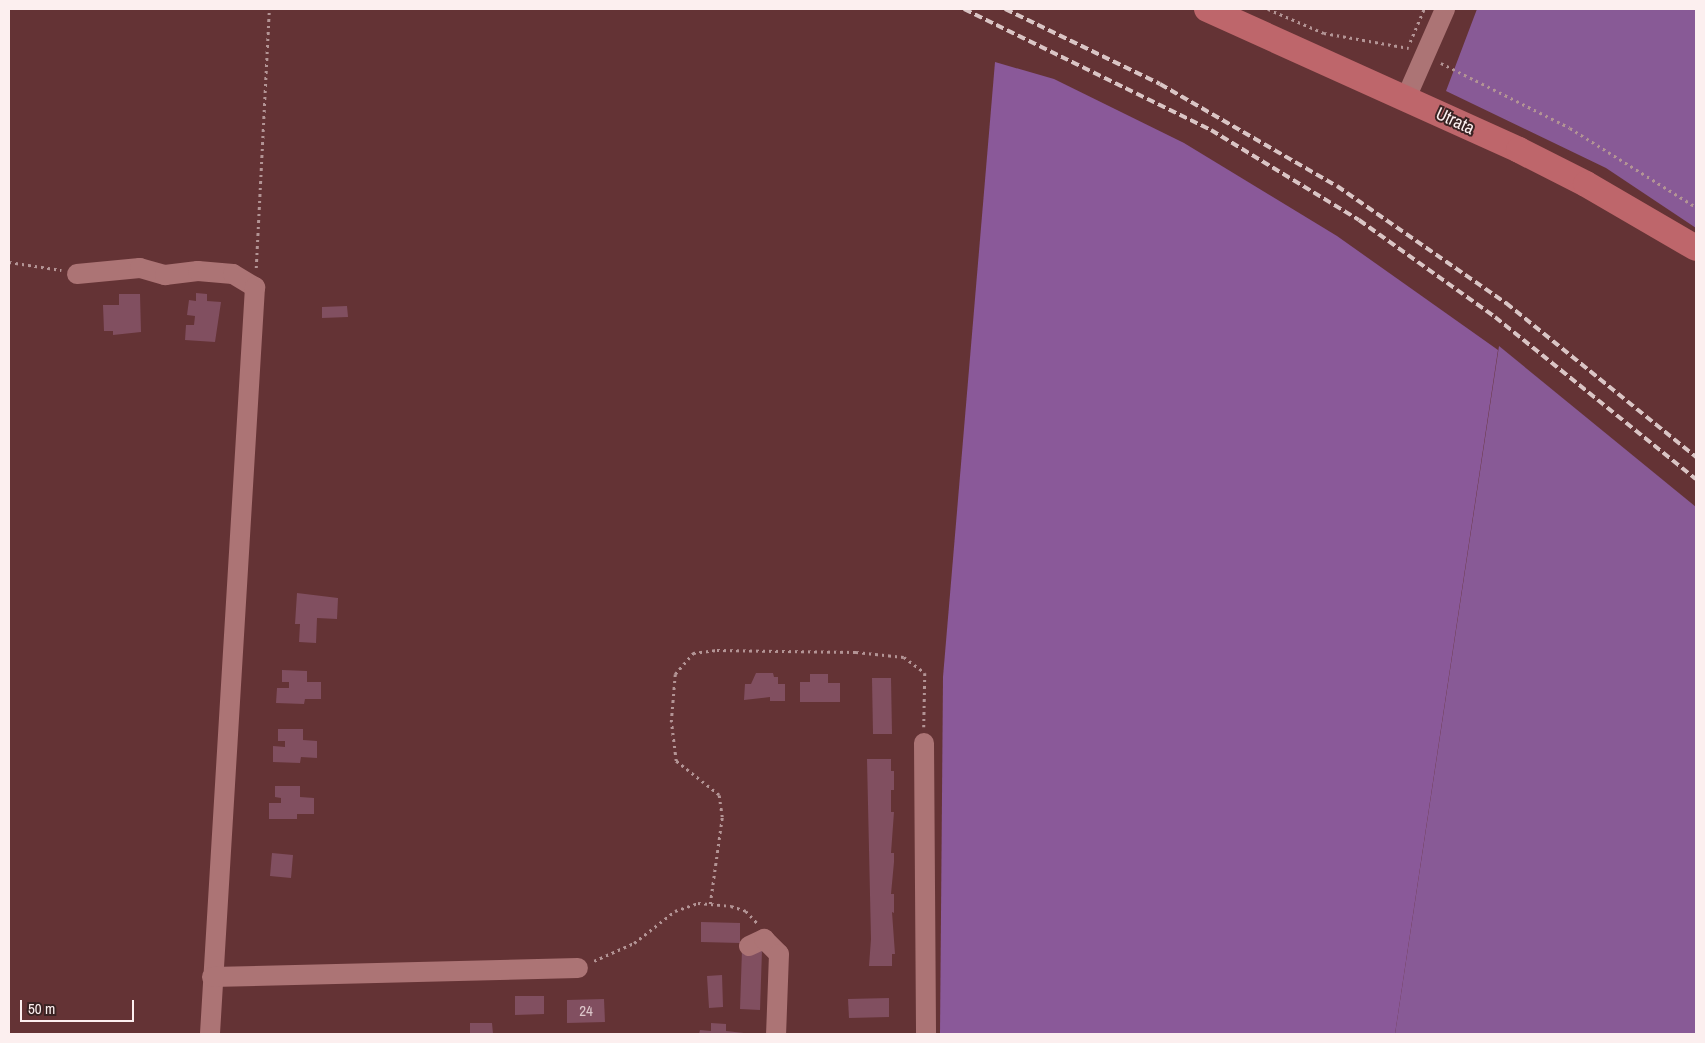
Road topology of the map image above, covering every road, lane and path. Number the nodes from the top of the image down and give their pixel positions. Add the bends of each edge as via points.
1 (269, 9) edge
2 (1207, 9) edge
3 (1268, 9) edge
4 (1424, 9) edge
5 (1445, 9) edge
6 (1416, 51) junction
7 (1406, 98) junction
8 (1696, 207) edge
9 (1696, 248) edge
10 (9, 262) edge
11 (77, 274) joint
12 (255, 287) junction
13 (924, 743) joint
14 (710, 904) junction
15 (770, 942) junction
16 (749, 946) dead end
17 (578, 968) joint
18 (212, 977) junction
19 (210, 1034) edge
20 (776, 1034) edge
21 (926, 1034) edge

1 - 12 path
2 - 7 main road, Utrata
3 - 6 path via 1324,33
4 - 6 path
5 - 6 street
6 - 7 street
6 - 8 path via 1570,128
7 - 9 main road, Utrata via 1570,176
10 - 11 path
11 - 12 street via 140,268 165,275 198,271 233,274
12 - 18 street
13 - 14 path via 925,673 904,657 856,652 717,650 693,653 675,674 671,722 676,761 718,795 722,816
13 - 21 street
14 - 15 path via 746,911
14 - 17 path via 698,903 675,911 634,943
15 - 16 street via 764,939
15 - 20 street via 779,954
17 - 18 street
18 - 19 street

